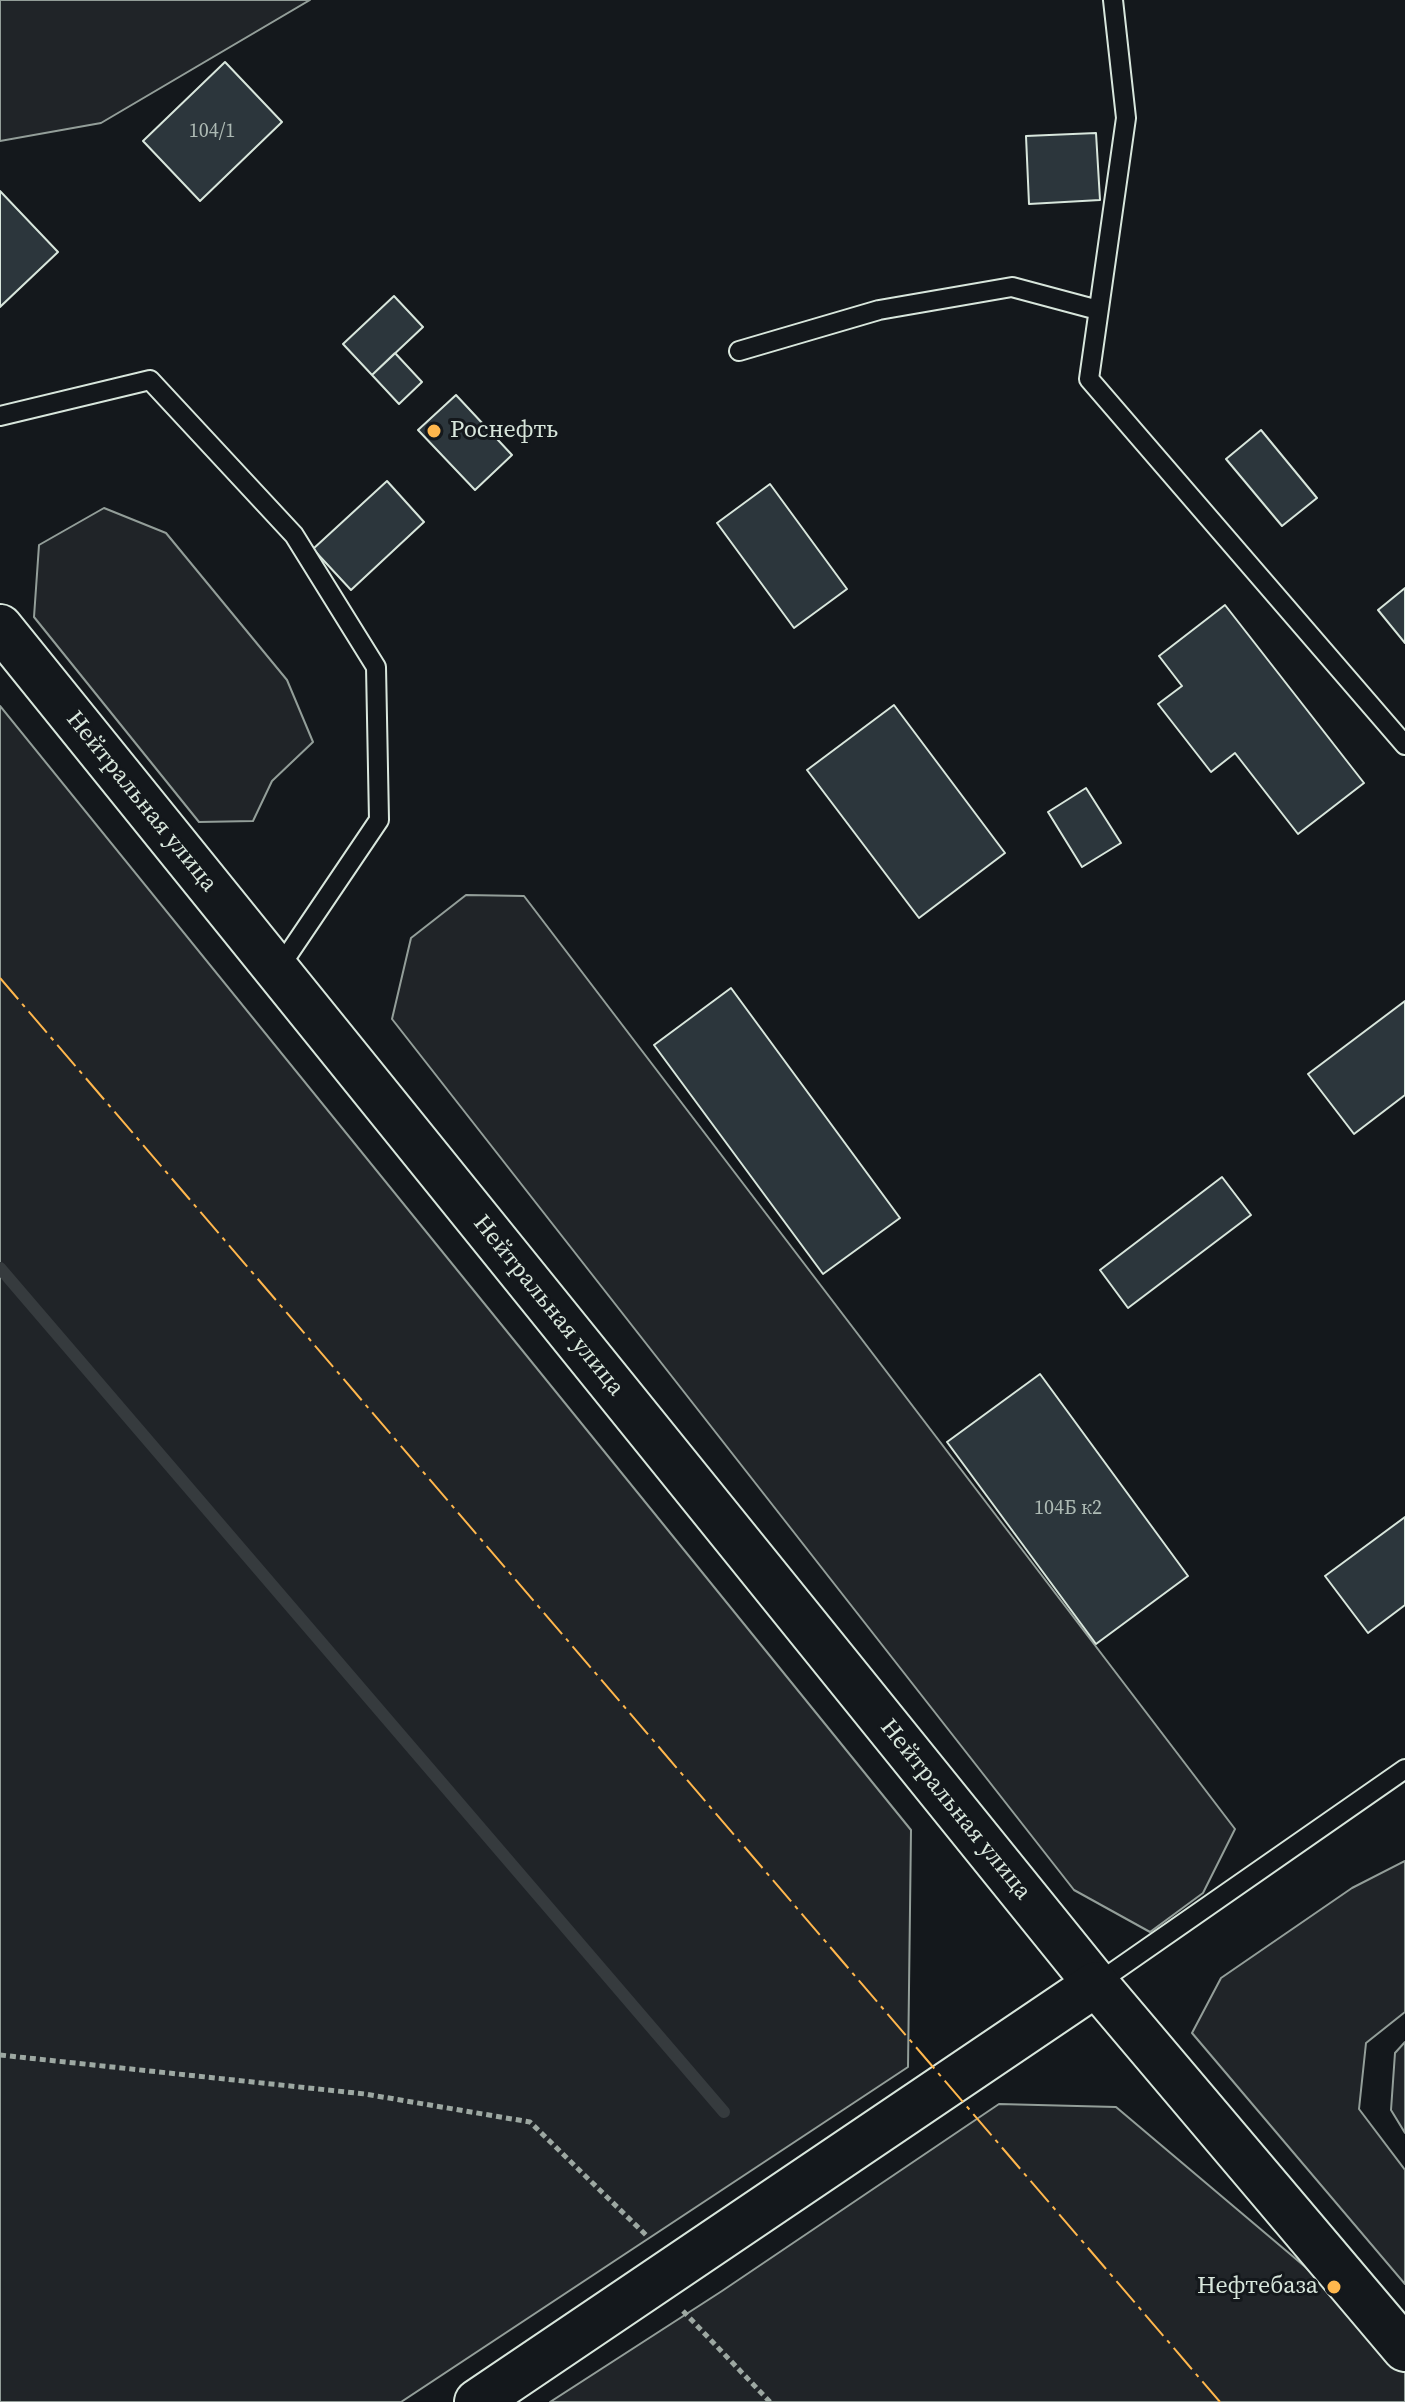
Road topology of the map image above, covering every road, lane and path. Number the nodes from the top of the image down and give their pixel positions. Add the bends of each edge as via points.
1 (1113, 0) edge
2 (1098, 310) junction
3 (739, 351) dead end
4 (0, 416) edge
5 (0, 627) edge
6 (1405, 745) edge
7 (277, 971) junction
8 (1405, 1769) edge
9 (1096, 1984) junction
10 (0, 2055) edge
11 (666, 2274) junction
12 (1405, 2349) edge
13 (477, 2402) edge
14 (770, 2402) edge

1 - 2 lane via 1126,118
2 - 3 lane via 1012,287 879,310
2 - 6 lane via 1089,379
4 - 7 lane via 150,380 294,535 376,667 379,820
5 - 7 main road, Нейтральная улица
7 - 9 main road, Нейтральная улица
8 - 9 lane
9 - 11 main road
9 - 12 main road, Нейтральная улица
10 - 11 path via 365,2094 530,2122
11 - 13 main road
11 - 14 path

